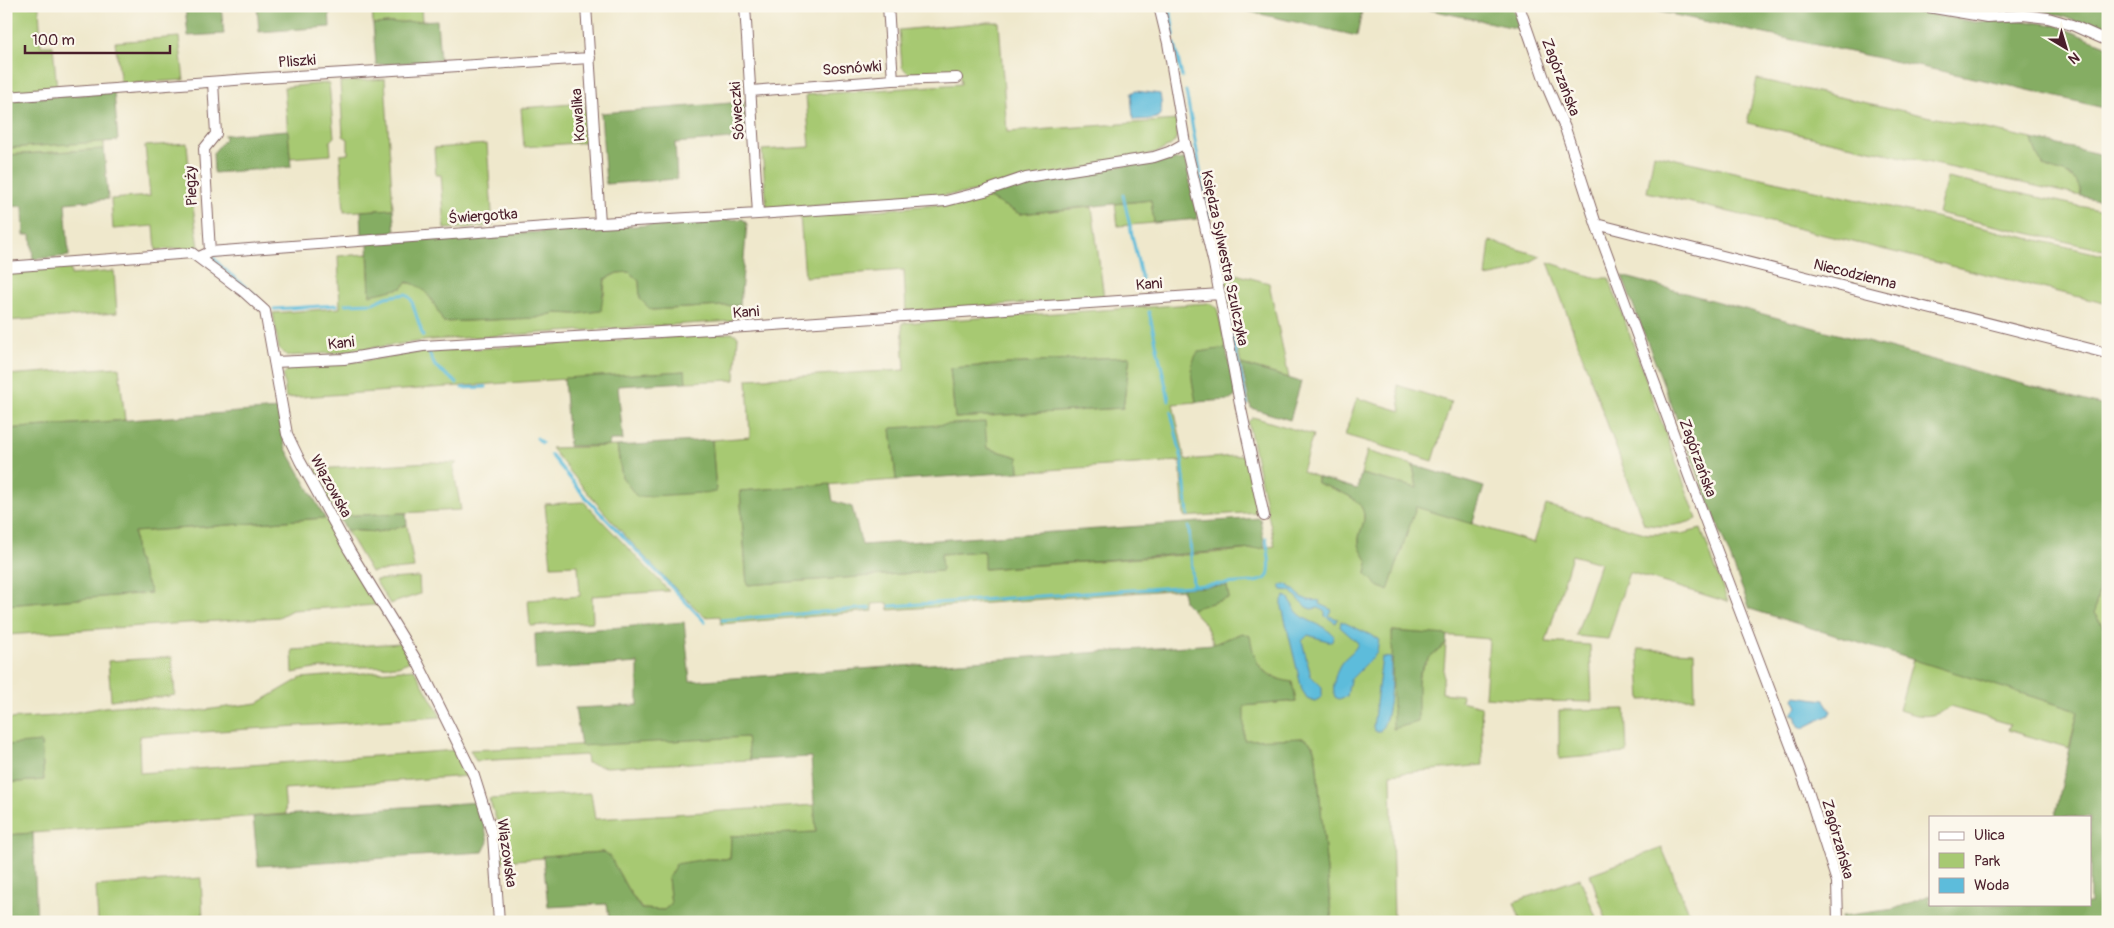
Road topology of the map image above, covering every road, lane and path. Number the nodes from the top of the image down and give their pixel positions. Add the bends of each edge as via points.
1 (586, 6) edge
2 (745, 6) edge
3 (888, 6) edge
4 (1160, 6) edge
5 (1519, 6) edge
6 (1922, 6) edge
7 (2108, 41) edge
8 (590, 58) junction
9 (957, 78) dead end
10 (893, 80) junction
11 (213, 82) junction
12 (751, 91) junction
13 (6, 97) edge
14 (1185, 143) junction
15 (758, 214) junction
16 (600, 223) junction
17 (1596, 224) junction
18 (210, 252) junction
19 (199, 257) junction
20 (6, 267) edge
21 (1220, 294) junction
22 (2106, 353) dead end
23 (274, 362) junction
24 (1264, 516) dead end
25 (499, 922) edge
26 (1838, 922) edge

1 - 8 street, Kowalika
2 - 12 street, Sóweczki
3 - 10 street
4 - 14 street, Księdza Sylwestra Szulczyka
5 - 17 street, Zagórzańska via 1565,128
6 - 7 street via 1986,17 2022,15 2048,18
8 - 11 street, Pliszki
8 - 16 street, Kowalika
9 - 10 street, Sosnówki
10 - 12 street, Sosnówki
11 - 13 street, Pliszki
11 - 18 street, Piegży via 216,134 204,149
12 - 15 street, Sóweczki
14 - 15 street, Świergotka via 1154,157 1026,177 985,192 946,201
14 - 21 street, Księdza Sylwestra Szulczyka
15 - 16 street, Świergotka
16 - 18 street, Świergotka
17 - 22 street, Niecodzienna
17 - 26 street, Zagórzańska via 1807,788 1837,882
18 - 19 street
19 - 20 street, Wiązowska via 187,252
19 - 23 street, Wiązowska via 264,312
21 - 23 street, Kani via 423,346 344,359
21 - 24 street, Księdza Sylwestra Szulczyka
23 - 25 street, Wiązowska via 287,434 300,461 349,550 418,663 474,776 493,836

